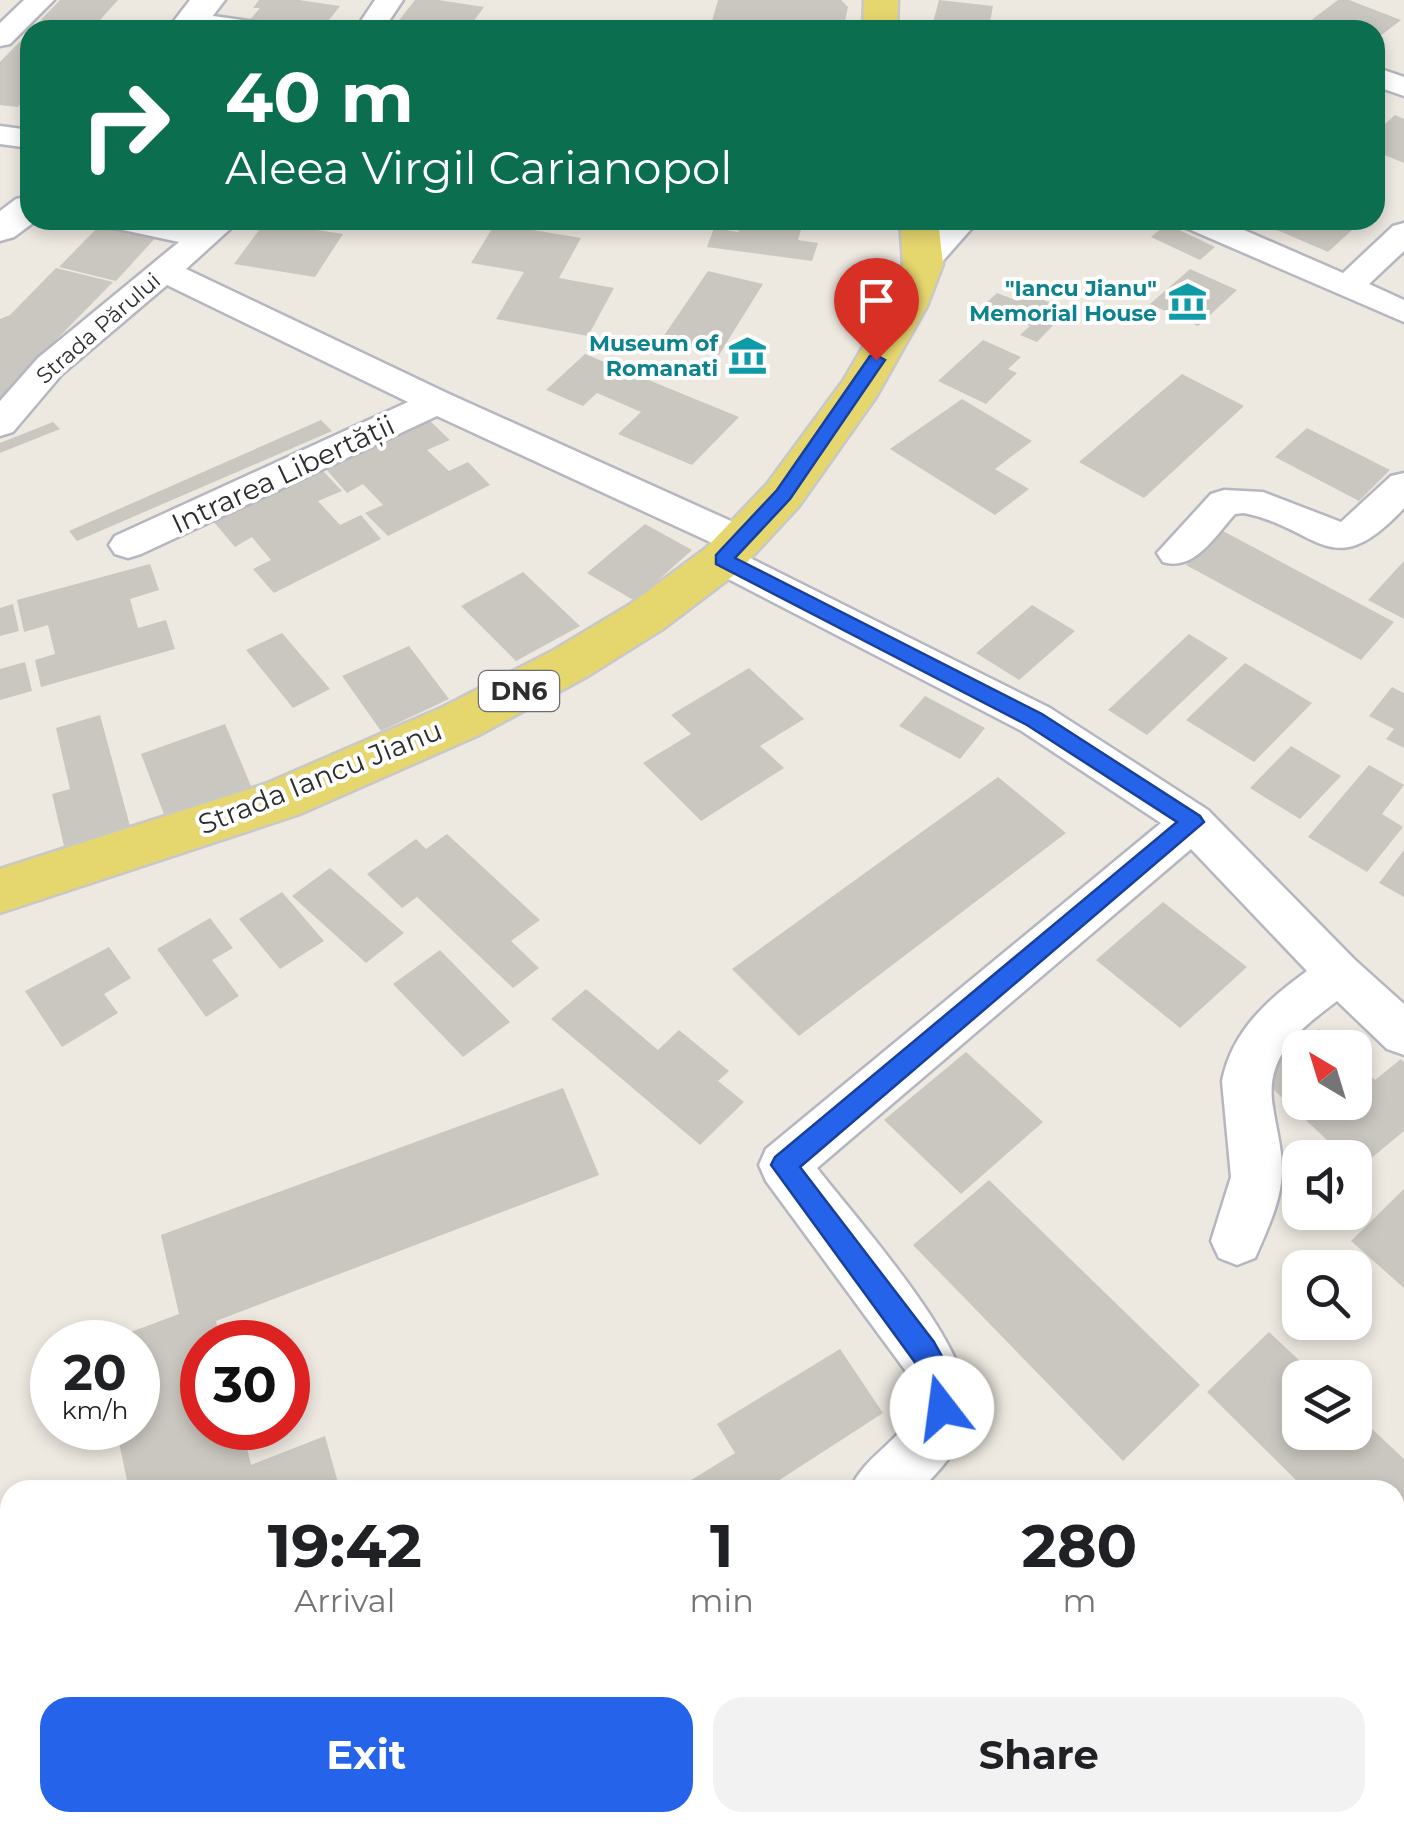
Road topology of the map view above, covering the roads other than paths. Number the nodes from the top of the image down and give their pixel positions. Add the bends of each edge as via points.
1 (40, 0) edge
2 (0, 38) edge
3 (212, 230) edge
4 (944, 230) edge
5 (1218, 230) edge
6 (1404, 233) edge
7 (921, 242) edge
8 (164, 271) junction
9 (1348, 286) junction
10 (1404, 312) edge
11 (437, 402) junction
12 (0, 424) edge
13 (1404, 485) edge
14 (128, 545) dead end
15 (731, 550) junction
16 (1176, 552) dead end
17 (1193, 822) junction
18 (0, 891) edge
19 (1338, 973) junction
20 (1404, 1034) edge
21 (1237, 1241) dead end
22 (889, 1480) edge

1 - 2 street
3 - 8 street, Strada Părului
4 - 7 street, Strada Iancu Jianu
5 - 9 street
6 - 9 street
7 - 15 main road, Strada Iancu Jianu / DN6 via 907,306 861,387 783,495
8 - 11 street, Intrarea Libertății
8 - 12 street, Strada Părului via 50,366
9 - 10 street
11 - 14 street, Intrarea Libertății
11 - 15 street, Intrarea Libertății
13 - 16 street via 1346,536 1326,534 1256,500 1224,503
15 - 17 street, Intrarea Libertății via 1035,719
15 - 18 main road, Strada Iancu Jianu / DN6 via 646,617 461,721 282,798
17 - 19 street, Intrarea Libertății
17 - 22 street via 784,1165 941,1382 936,1432
19 - 20 street, Intrarea Libertății
19 - 21 street via 1276,1023 1254,1054 1245,1101 1258,1164

